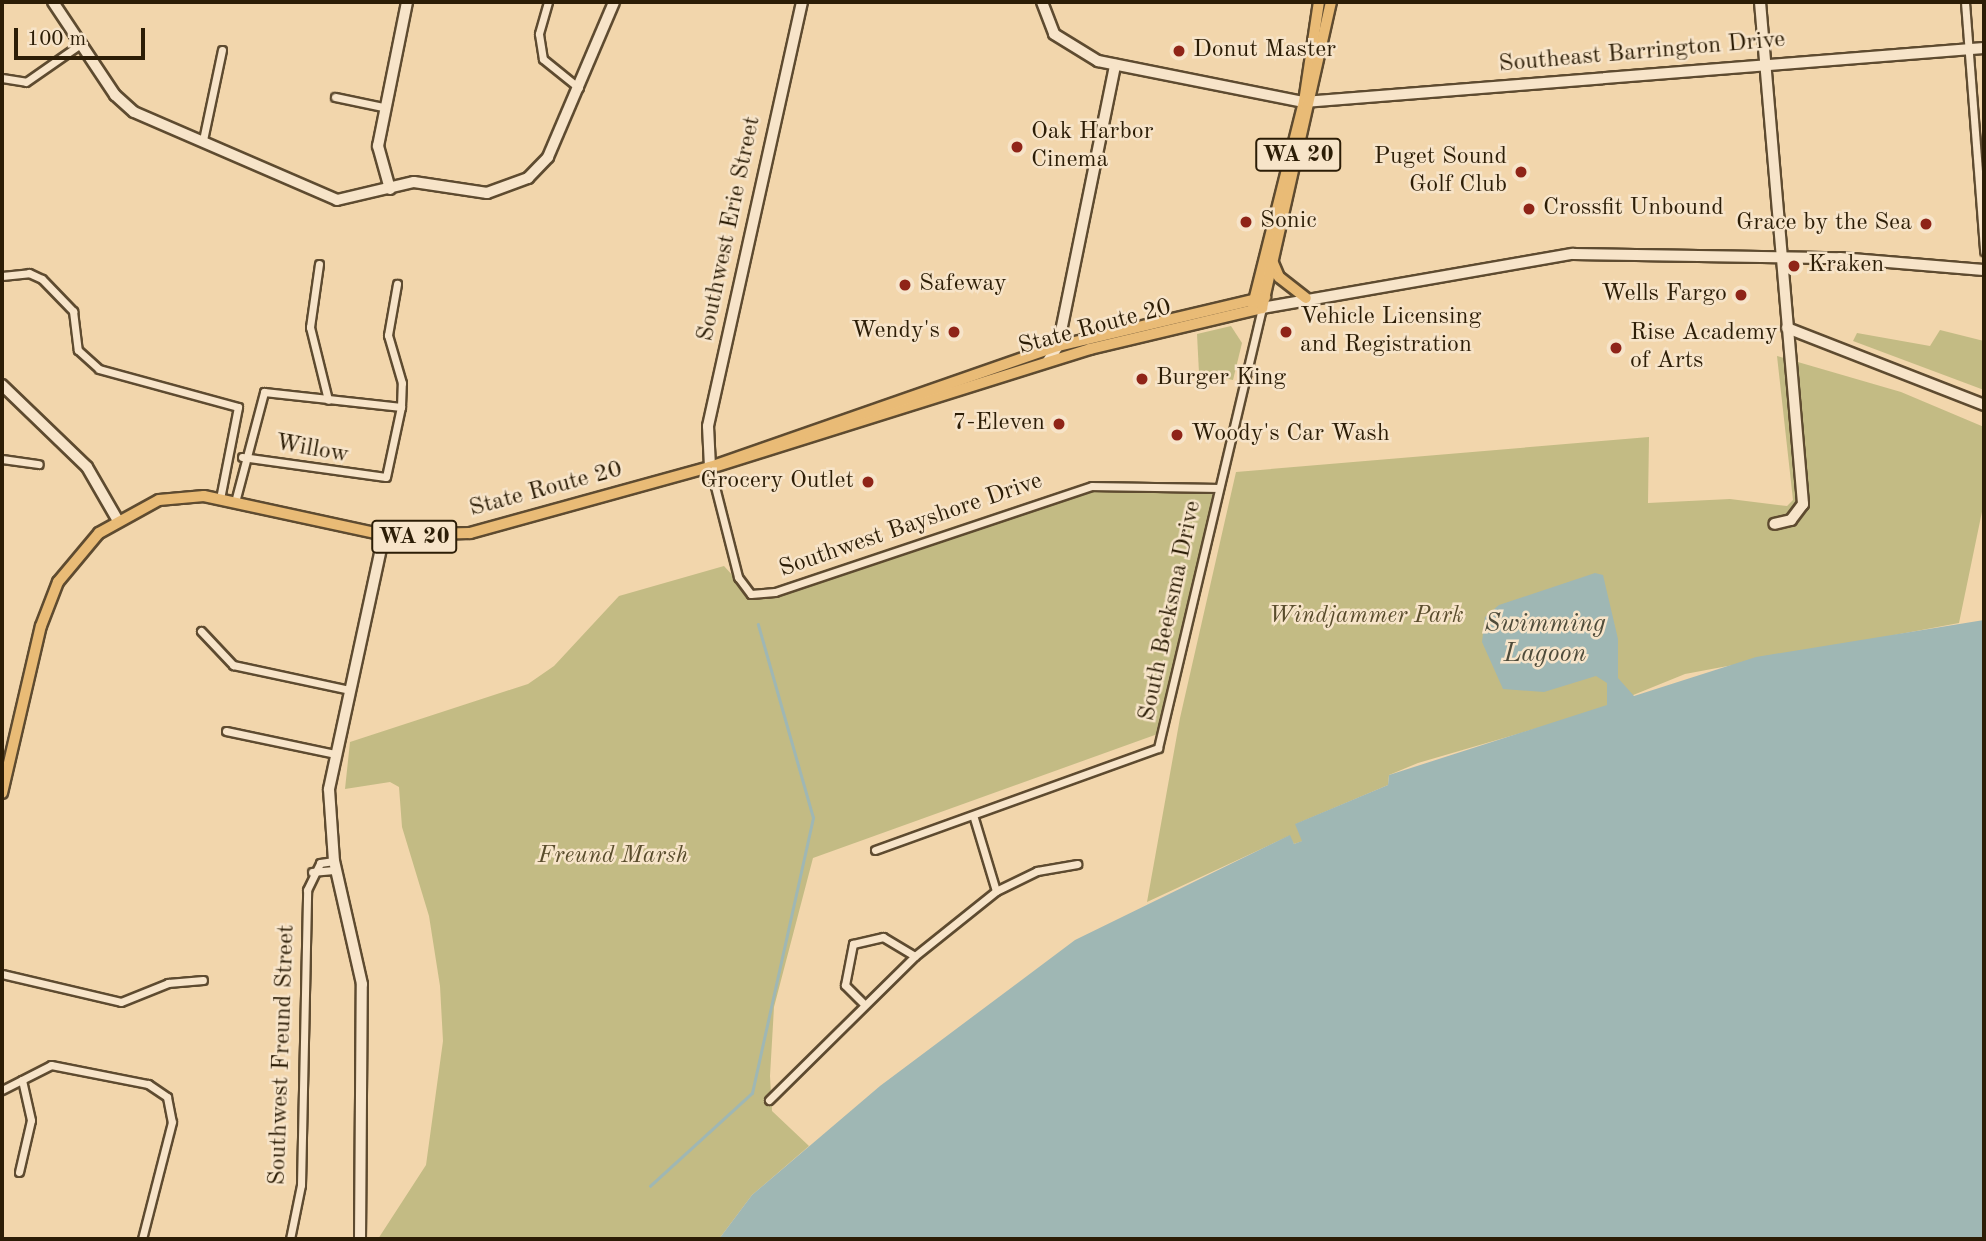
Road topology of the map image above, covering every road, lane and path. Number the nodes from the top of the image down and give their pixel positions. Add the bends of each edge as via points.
1 (54, 2) edge
2 (407, 2) edge
3 (548, 2) edge
4 (614, 2) edge
5 (802, 2) edge
6 (1042, 2) edge
7 (1319, 2) edge
8 (1331, 2) edge
9 (1760, 2) edge
10 (1965, 2) edge
11 (82, 43) junction
12 (1984, 48) edge
13 (222, 50) dead end
14 (1968, 50) junction
15 (1766, 63) junction
16 (1115, 65) junction
17 (2, 78) edge
18 (579, 88) junction
19 (335, 97) dead end
20 (1304, 102) junction
21 (383, 107) junction
22 (203, 141) junction
23 (1982, 178) edge
24 (390, 189) junction
25 (1984, 251) edge
26 (1781, 257) junction
27 (1273, 263) junction
28 (319, 264) dead end
29 (1984, 270) edge
30 (2, 276) edge
31 (397, 284) dead end
32 (1259, 298) junction
33 (1306, 298) junction
34 (1283, 302) junction
35 (1257, 310) junction
36 (1787, 328) junction
37 (1058, 346) junction
38 (1048, 361) junction
39 (2, 385) edge
40 (328, 400) junction
41 (1984, 405) edge
42 (401, 407) junction
43 (242, 457) junction
44 (2, 459) edge
45 (38, 464) dead end
46 (710, 467) junction
47 (1217, 488) junction
48 (219, 499) junction
49 (234, 502) junction
50 (117, 519) junction
51 (1773, 524) dead end
52 (384, 535) junction
53 (201, 631) dead end
54 (350, 690) junction
55 (226, 731) dead end
56 (335, 754) junction
57 (2, 793) edge
58 (974, 818) junction
59 (875, 850) dead end
60 (1077, 864) dead end
61 (335, 865) junction
62 (996, 891) junction
63 (915, 956) junction
64 (2, 974) edge
65 (203, 980) dead end
66 (864, 1004) junction
67 (22, 1080) junction
68 (2, 1090) edge
69 (769, 1100) dead end
70 (19, 1172) dead end
71 (363, 1237) edge
72 (142, 1239) edge
73 (290, 1239) edge

1 - 11 street
2 - 21 street
3 - 18 street via 539,34 542,60
4 - 18 street
5 - 46 street, Southwest Erie Street via 708,426
6 - 16 street, Southeast Barrington Drive via 1048,23 1065,44
7 - 20 main road, WA 20
8 - 20 main road, WA 20
9 - 15 street
10 - 14 street
11 - 17 street via 26,82
11 - 22 street via 127,106
12 - 14 street, Southeast Barrington Drive
13 - 22 street
14 - 15 street, Southeast Barrington Drive
14 - 23 street
15 - 20 street, Southeast Barrington Drive
15 - 26 street
16 - 20 street, Southeast Barrington Drive
16 - 37 street
18 - 24 street via 548,158 516,185 487,192 414,182
19 - 21 street
20 - 27 main road, WA 20
20 - 32 main road, WA 20
21 - 24 street via 378,146
22 - 24 street via 326,198
23 - 25 street
26 - 29 street
26 - 33 street via 1558,255
26 - 36 street
27 - 32 main road, WA 20
27 - 33 main road via 1279,277
28 - 40 street via 310,327
30 - 48 street via 29,273 42,279 73,311 78,351 99,369 238,407
31 - 42 street via 388,335 402,383
32 - 34 street
32 - 35 main road, WA 20
32 - 37 main road, WA 20
33 - 34 street
34 - 35 street
35 - 38 main road, State Route 20 / WA 20
35 - 47 street, South Beeksma Drive
36 - 41 street
36 - 51 street via 1803,504 1791,520
37 - 38 street
37 - 46 main road, State Route 20 / WA 20
38 - 46 main road, State Route 20 / WA 20 via 743,463
39 - 50 street via 87,467
40 - 42 street
40 - 43 street via 272,390 257,400
42 - 43 street, Willow via 388,473 375,480
43 - 49 street
44 - 45 street
46 - 47 street, Southwest Bayshore Drive via 738,577 751,594 763,595 1092,486
46 - 52 main road, State Route 20 / WA 20 via 470,533
47 - 58 street, South Beeksma Drive via 1158,748
48 - 49 main road, State Route 20 / WA 20
48 - 50 main road, State Route 20 / WA 20 via 159,499
49 - 52 main road, State Route 20 / WA 20
50 - 57 main road, State Route 20 / WA 20 via 85,546 48,606
52 - 54 street
53 - 54 street via 233,666
54 - 56 street
55 - 56 street
56 - 61 street via 329,789
58 - 59 street
58 - 62 street
60 - 62 street via 1037,871
61 - 71 street via 362,984
61 - 73 street, Southwest Freund Street via 313,872 307,890 301,1185
62 - 63 street
63 - 66 street
63 - 66 street via 883,937 853,944 845,985
64 - 65 street via 121,1002 168,983
66 - 69 street
67 - 68 street
67 - 70 street via 31,1120
67 - 72 street via 37,1067 65,1066 148,1084 167,1097 172,1122

